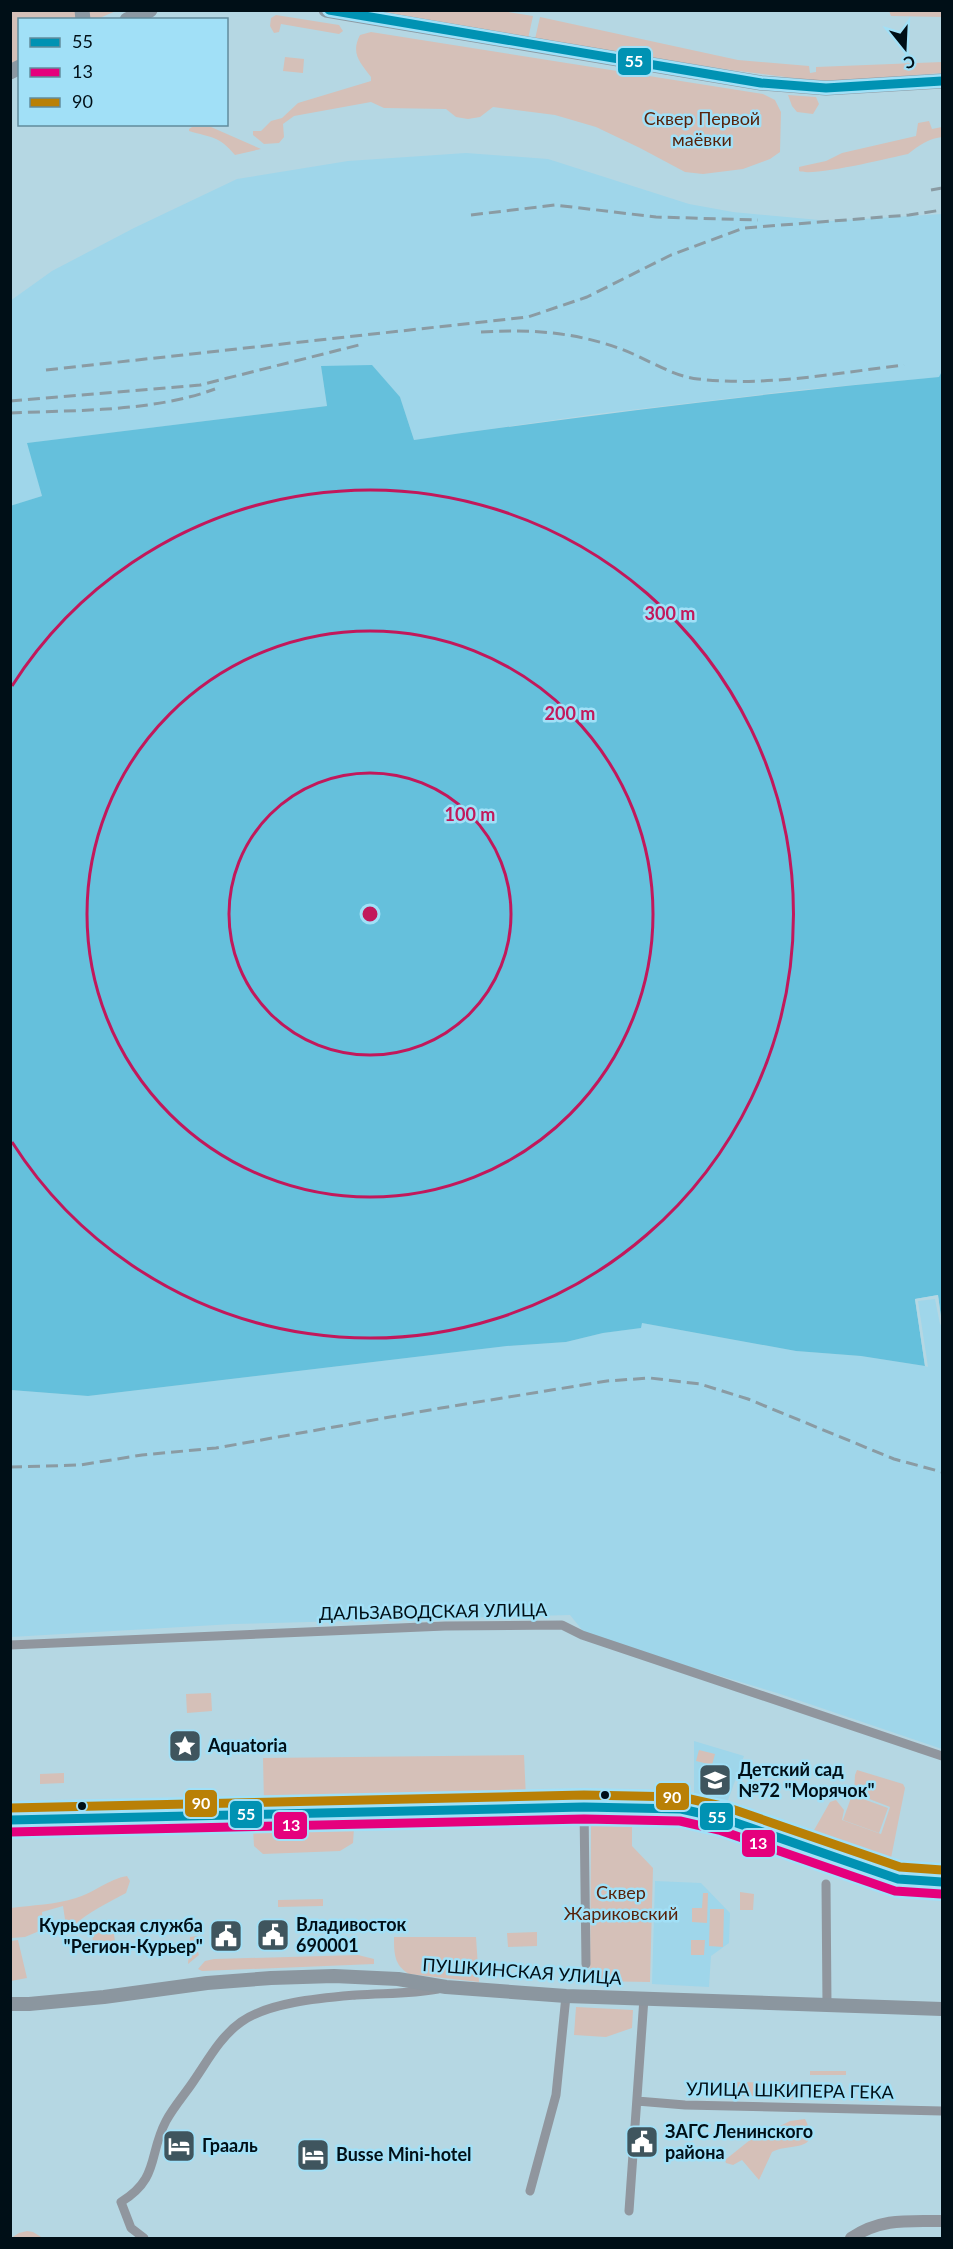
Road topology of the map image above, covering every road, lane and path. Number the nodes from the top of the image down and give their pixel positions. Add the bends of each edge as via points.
1 (150, 10) edge
2 (326, 10) edge
3 (132, 18) edge
4 (942, 81) edge
5 (11, 1645) edge
6 (942, 1756) edge
7 (584, 1807) junction
8 (10, 1820) edge
9 (942, 1882) edge
10 (826, 1884) dead end
11 (586, 1964) dead end
12 (446, 1987) junction
13 (566, 1996) junction
14 (644, 1998) junction
15 (10, 2004) edge
16 (29, 2004) junction
17 (826, 2005) junction
18 (942, 2009) edge
19 (10, 2015) edge
20 (637, 2101) junction
21 (942, 2111) edge
22 (530, 2191) dead end
23 (629, 2211) dead end
24 (942, 2221) edge
25 (144, 2238) edge
26 (851, 2238) edge

1 - 3 main road
2 - 4 main road via 761,83 826,88
5 - 6 street, ДАЛЬЗАВОДСКАЯ УЛИЦА via 445,1626 562,1625
7 - 8 main road
7 - 9 main road via 681,1809 722,1818 898,1879
7 - 11 street
10 - 17 street
12 - 13 main road, ПУШКИНСКАЯ УЛИЦА
12 - 16 main road, ПУШКИНСКАЯ УЛИЦА via 377,1978 271,1978
12 - 25 street via 417,1993 317,2000 262,2011 241,2022 216,2048 168,2118 150,2174 122,2202 131,2228
13 - 14 main road, ПУШКИНСКАЯ УЛИЦА
13 - 22 street via 556,2095
14 - 17 main road, ПУШКИНСКАЯ УЛИЦА
14 - 20 street
15 - 16 main road, ПУШКИНСКАЯ УЛИЦА
16 - 19 main road, ПУШКИНСКАЯ УЛИЦА
17 - 18 main road, ПУШКИНСКАЯ УЛИЦА
20 - 21 street, УЛИЦА ШКИПЕРА ГЕКА
20 - 23 street
24 - 26 street via 891,2221

